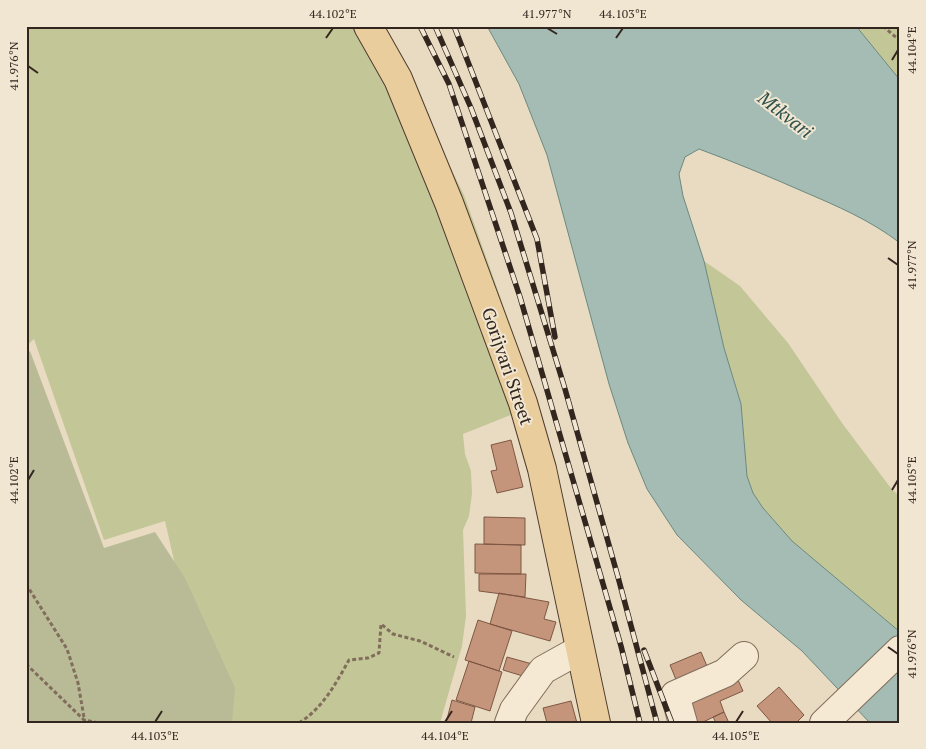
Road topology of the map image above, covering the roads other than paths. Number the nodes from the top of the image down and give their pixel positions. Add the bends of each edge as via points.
1 (368, 26) edge
2 (580, 650) junction
3 (900, 650) edge
4 (744, 656) dead end
5 (825, 721) edge
6 (509, 723) edge
7 (596, 723) edge
8 (683, 723) edge

1 - 2 main road, Gorijvari Street via 398,79 428,150 523,403 542,469
2 - 6 street via 543,670 514,710
2 - 7 main road, Gorijvari Street
3 - 5 street
4 - 8 street via 725,673 675,695

